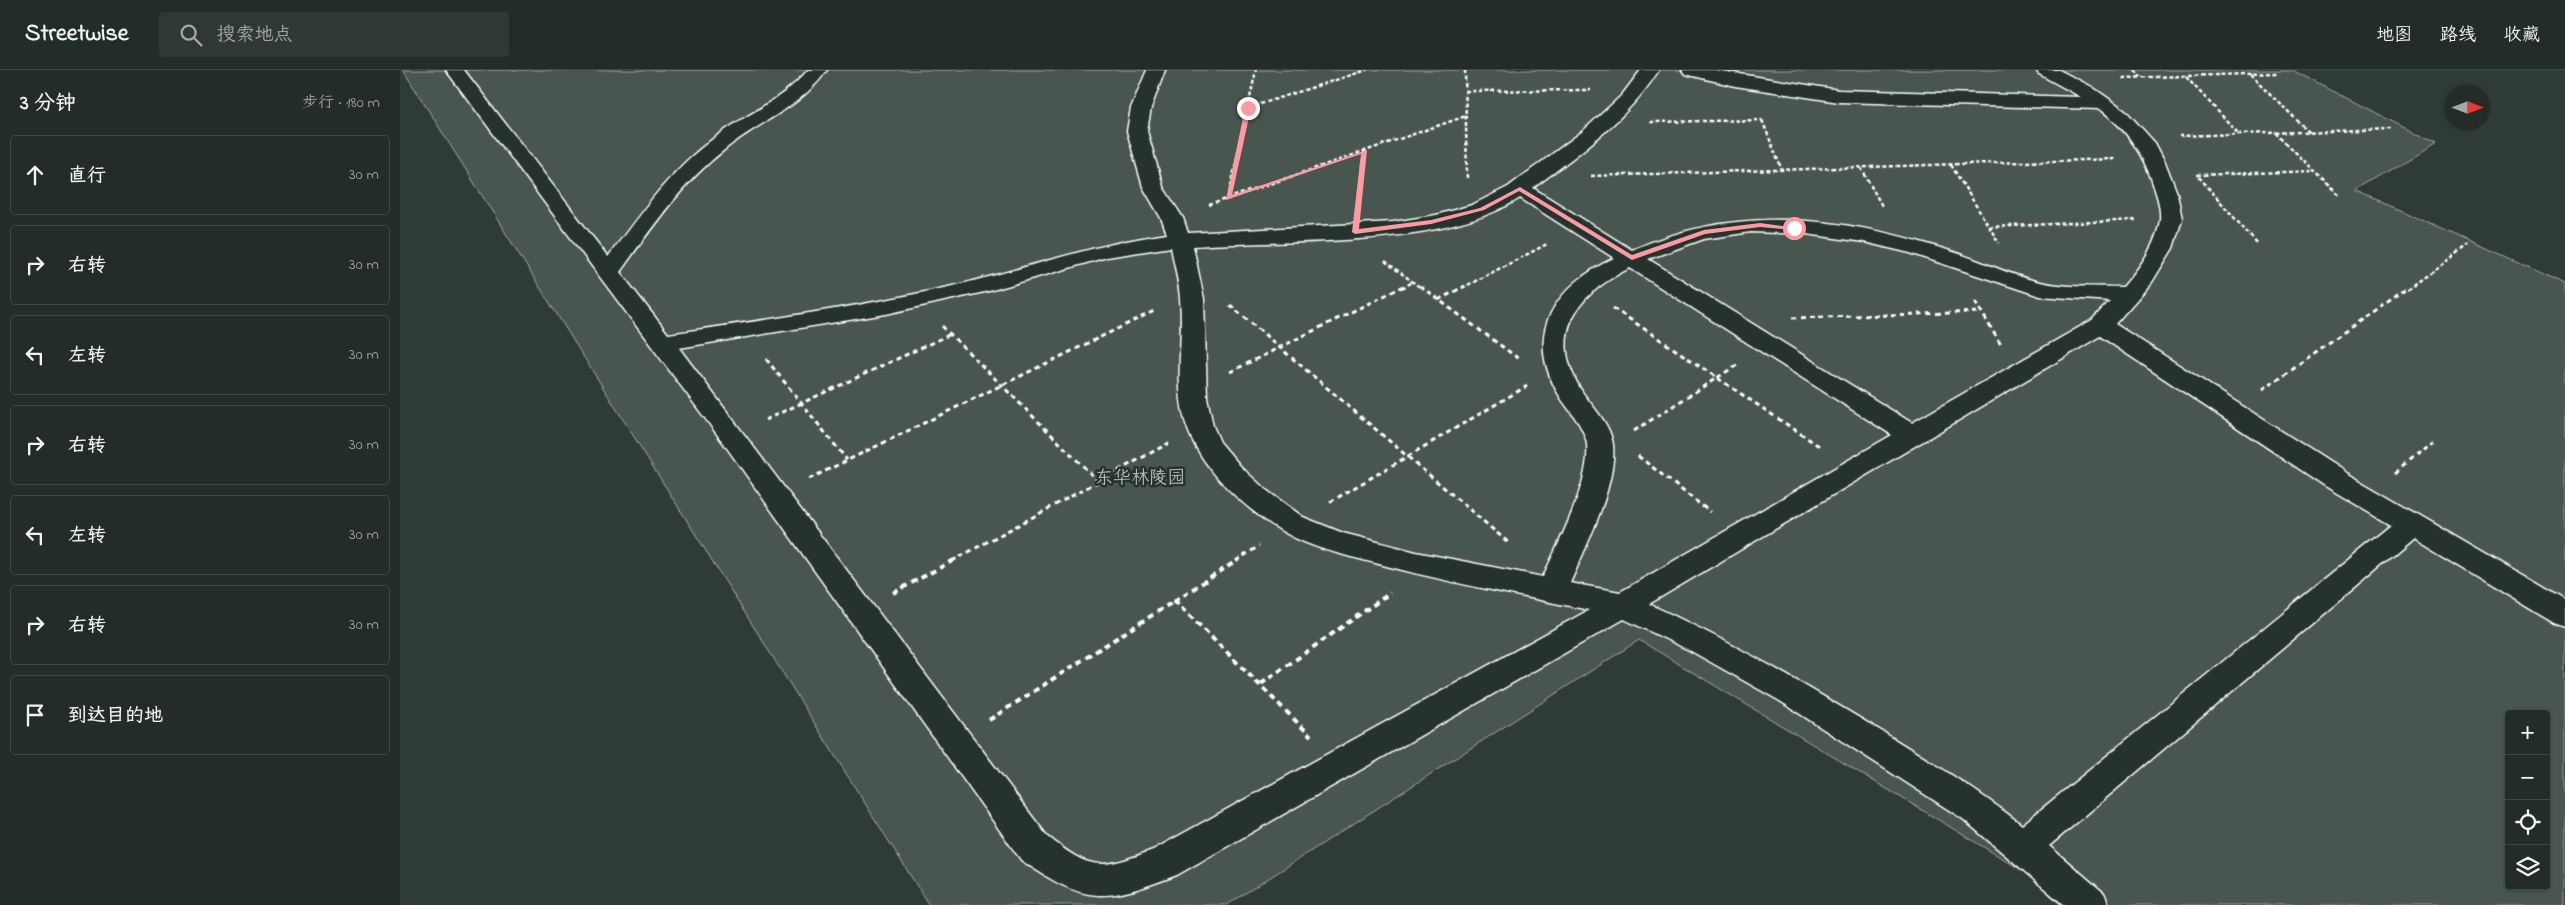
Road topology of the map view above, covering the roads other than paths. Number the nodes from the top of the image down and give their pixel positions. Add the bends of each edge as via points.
1 (455, 70) edge
2 (818, 70) edge
3 (1156, 70) edge
4 (1650, 70) edge
5 (1691, 70) edge
6 (2055, 75) edge
7 (2106, 103) junction
8 (1526, 183) junction
9 (1176, 229) junction
10 (1632, 258) junction
11 (608, 273) junction
12 (2130, 294) junction
13 (2100, 326) junction
14 (662, 343) junction
15 (1911, 435) junction
16 (2411, 524) junction
17 (1542, 588) junction
18 (1623, 605) junction
19 (2565, 615) edge
20 (2024, 846) junction
21 (2092, 905) edge

1 - 11 lane
2 - 11 lane via 808,84 717,145 685,174
3 - 9 lane via 1141,108 1138,131 1153,187
4 - 8 lane via 1637,90 1604,123
5 - 7 lane via 1839,96
6 - 7 lane
7 - 12 lane via 2130,124 2147,148 2168,196 2172,219 2162,248
8 - 9 lane via 1482,209 1431,222 1351,232
8 - 10 lane via 1581,227
9 - 14 lane via 1126,247 916,301
9 - 17 lane via 1190,286 1194,390 1200,426 1209,446 1232,475 1293,524 1336,542 1430,566
10 - 12 lane via 1704,232 1760,225 1903,243 2043,290
10 - 15 lane
10 - 17 lane via 1606,270 1582,287 1565,305 1557,326 1556,353 1567,387 1595,431 1600,445 1599,465 1576,536
11 - 14 lane
12 - 13 lane
13 - 15 lane
13 - 16 lane
14 - 18 lane via 1034,848 1054,864 1084,880 1119,879 1164,864
15 - 18 lane
16 - 19 lane
16 - 20 lane
17 - 18 lane
18 - 20 lane via 1702,642 1791,692 1975,808
20 - 21 lane

